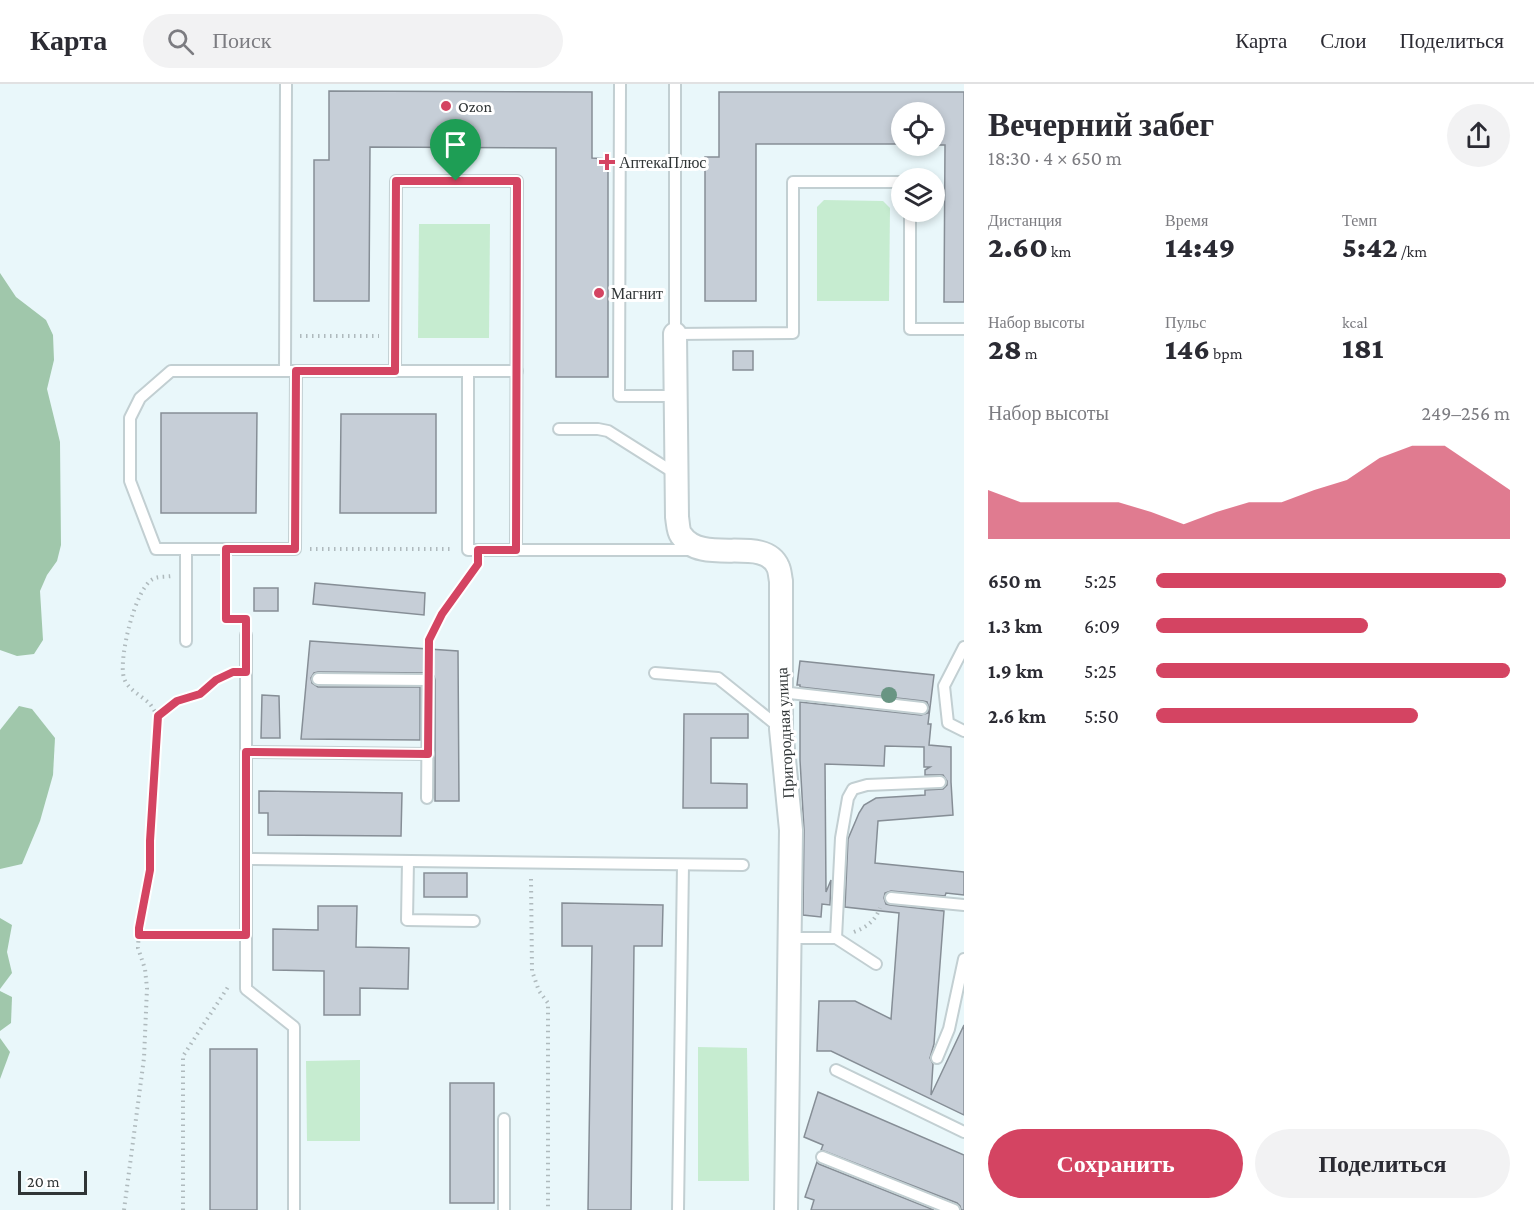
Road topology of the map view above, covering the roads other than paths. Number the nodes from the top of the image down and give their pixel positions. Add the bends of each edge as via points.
1 (286, 84) edge
2 (620, 84) edge
3 (675, 84) edge
4 (891, 182) edge
5 (910, 222) edge
6 (964, 329) edge
7 (675, 334) junction
8 (290, 371) junction
9 (395, 371) junction
10 (468, 371) junction
11 (516, 371) junction
12 (676, 396) junction
13 (559, 429) dead end
14 (676, 474) junction
15 (186, 549) junction
16 (516, 550) junction
17 (703, 550) junction
18 (246, 635) road end
19 (186, 641) dead end
20 (964, 647) edge
21 (655, 673) dead end
22 (318, 679) dead end
23 (781, 692) junction
24 (922, 708) dead end
25 (781, 729) junction
26 (964, 731) edge
27 (246, 752) junction
28 (428, 754) junction
29 (940, 782) dead end
30 (427, 798) dead end
31 (246, 859) junction
32 (408, 861) junction
33 (683, 865) junction
34 (743, 866) dead end
35 (891, 898) road end
36 (964, 905) edge
37 (474, 921) dead end
38 (789, 938) junction
39 (836, 938) junction
40 (964, 959) edge
41 (876, 964) dead end
42 (937, 1058) dead end
43 (836, 1070) dead end
44 (504, 1119) dead end
45 (964, 1132) edge
46 (822, 1157) dead end
47 (294, 1210) edge
48 (504, 1210) edge
49 (678, 1210) edge
50 (786, 1210) edge
51 (954, 1210) edge

1 - 8 lane via 285,336
2 - 12 lane via 619,396
3 - 7 lane
4 - 7 lane via 793,182 793,333
5 - 6 lane via 910,329
7 - 12 street
8 - 9 lane
8 - 15 lane via 295,549
8 - 15 lane via 171,370 140,398 130,418 130,481 156,549
9 - 10 lane
9 - 11 lane via 396,181 517,181
10 - 11 lane
10 - 16 lane via 473,550
11 - 16 lane
12 - 14 street
13 - 14 lane via 608,431
14 - 17 street via 680,534 688,544
15 - 19 lane
16 - 17 lane
17 - 23 street, Пригородная улица via 768,555 778,566
18 - 27 lane
20 - 26 lane via 944,686 948,723
21 - 25 lane via 718,678
22 - 28 lane via 429,680
23 - 24 lane
23 - 25 street, Пригородная улица
25 - 38 street, Пригородная улица via 791,830
27 - 28 lane
27 - 31 lane
28 - 30 lane
29 - 39 lane via 853,789 841,838
31 - 32 lane
31 - 47 lane via 246,989 294,1027
32 - 33 lane
32 - 37 lane via 407,920
33 - 34 lane
33 - 49 lane
35 - 36 lane
38 - 39 lane
38 - 50 street, Пригородная улица
39 - 41 lane
40 - 42 lane via 949,1029
43 - 45 lane
44 - 48 lane
46 - 51 lane

